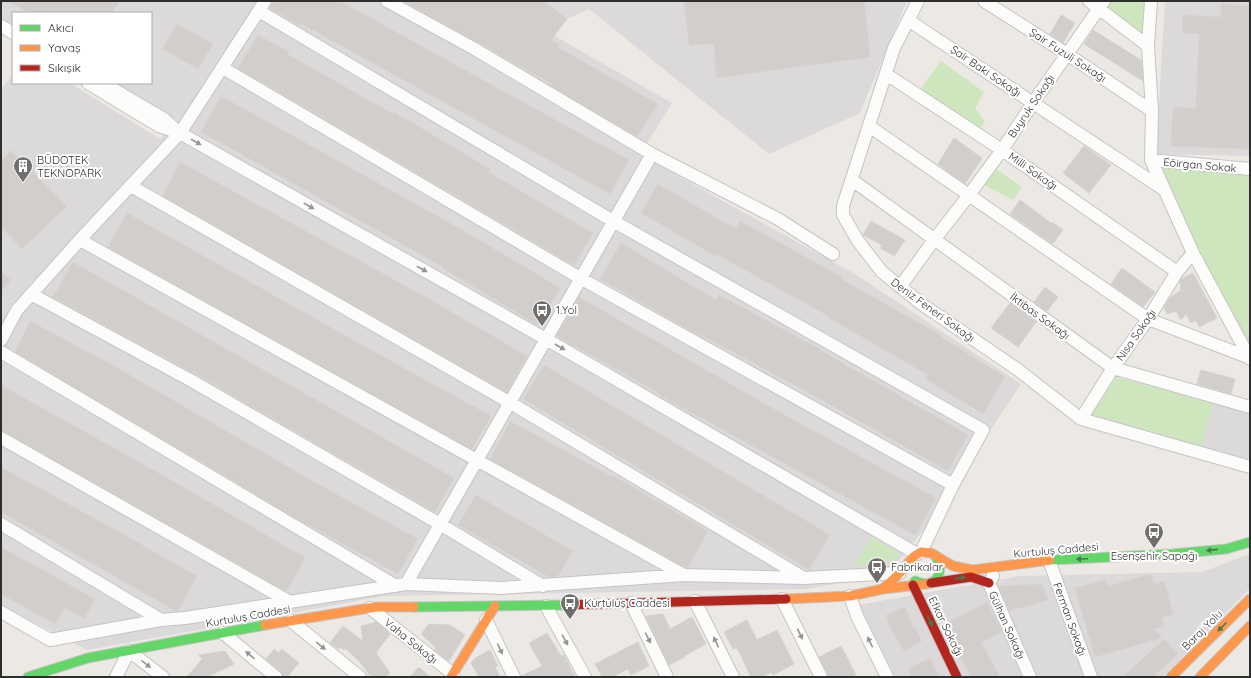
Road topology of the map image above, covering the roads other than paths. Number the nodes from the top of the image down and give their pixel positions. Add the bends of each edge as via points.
1 (387, 1) edge
2 (918, 1) edge
3 (984, 1) edge
4 (1089, 1) edge
5 (1151, 1) edge
6 (1101, 4) edge
7 (262, 6) edge
8 (908, 20) junction
9 (1, 26) edge
10 (12, 32) edge
11 (1, 33) edge
12 (12, 39) edge
13 (1148, 46) junction
14 (1067, 54) junction
15 (223, 68) junction
16 (886, 74) junction
17 (90, 84) edge
18 (105, 84) edge
19 (1033, 103) junction
20 (1152, 111) junction
21 (869, 126) junction
22 (180, 133) junction
23 (1002, 150) junction
24 (652, 154) junction
25 (1151, 160) junction
26 (1250, 169) edge
27 (852, 180) junction
28 (131, 186) junction
29 (1163, 189) junction
30 (970, 196) junction
31 (613, 222) junction
32 (80, 240) junction
33 (934, 240) junction
34 (1193, 253) junction
35 (833, 254) dead end
36 (1177, 272) junction
37 (580, 278) junction
38 (900, 287) junction
39 (31, 294) junction
40 (1148, 319) junction
41 (546, 339) junction
42 (1, 340) edge
43 (1, 352) edge
44 (1250, 358) edge
45 (1113, 368) junction
46 (509, 402) junction
47 (1250, 407) edge
48 (1081, 419) junction
49 (1, 438) edge
50 (477, 459) junction
51 (1250, 467) edge
52 (953, 485) junction
53 (1, 524) edge
54 (440, 524) junction
55 (1250, 542) edge
56 (935, 555) junction
57 (916, 556) junction
58 (1049, 560) junction
59 (1004, 566) junction
60 (900, 573) junction
61 (684, 575) junction
62 (803, 578) junction
63 (928, 583) junction
64 (989, 583) junction
65 (401, 585) junction
66 (913, 585) junction
67 (543, 586) junction
68 (883, 589) junction
69 (850, 596) junction
70 (782, 599) junction
71 (1250, 599) edge
72 (695, 601) junction
73 (290, 602) junction
74 (632, 603) junction
75 (495, 606) junction
76 (546, 606) junction
77 (370, 608) junction
78 (1, 612) edge
79 (161, 620) junction
80 (486, 620) junction
81 (291, 621) junction
82 (1250, 626) edge
83 (223, 633) junction
84 (129, 651) junction
85 (452, 675) edge
86 (28, 677) edge
87 (116, 677) edge
88 (163, 677) edge
89 (276, 677) edge
90 (360, 677) edge
91 (514, 677) edge
92 (585, 677) edge
93 (667, 677) edge
94 (733, 677) edge
95 (821, 677) edge
96 (887, 677) edge
97 (957, 677) edge
98 (1030, 677) edge
99 (1091, 677) edge
100 (1171, 677) edge
101 (1200, 677) edge

1 - 24 street via 473,48
2 - 8 street, Deniz Feneri Sokağı
3 - 14 street, Şair Fuzuli Sokağı
4 - 6 street
5 - 13 street
6 - 13 street
6 - 14 street, Buyruk Sokağı
7 - 15 street
7 - 31 street
8 - 16 street, Deniz Feneri Sokağı via 894,48
8 - 19 street, Şair Baki Sokağı
9 - 10 street
11 - 12 street
13 - 20 street
14 - 19 street, Buyruk Sokağı
14 - 20 street, Şair Fuzuli Sokağı
15 - 22 street
15 - 37 street
16 - 21 street, Deniz Feneri Sokağı
16 - 23 street, Milli Sokağı
17 - 22 street via 159,126
18 - 22 street via 164,119
19 - 23 street, Buyruk Sokağı
19 - 29 street, Şair Baki Sokağı
20 - 25 street
21 - 27 street, Deniz Feneri Sokağı
21 - 30 street
22 - 28 street
22 -> 41 street
23 - 30 street, Buyruk Sokağı
23 - 36 street, Milli Sokağı
24 - 31 street
24 - 35 street via 778,220
25 - 26 street, Eöirgan Sokak
25 - 29 street
27 - 33 street, İktibas Sokağı
27 - 38 street, Deniz Feneri Sokağı via 843,206 843,215 858,241 882,272
28 - 32 street
28 - 46 street
29 - 34 street
30 - 33 street, Buyruk Sokağı
30 - 40 street
31 - 37 street
31 - 52 street via 983,430
32 - 39 street
32 - 50 street
33 - 38 street, Buyruk Sokağı
33 - 45 street, İktibas Sokağı
34 - 36 street, Nisa Sokağı
34 - 44 street
36 - 40 street, Nisa Sokağı
37 - 41 street
37 - 52 street
38 - 48 street, Deniz Feneri Sokağı via 1016,369
39 - 42 street via 17,310
39 - 54 street via 192,381
40 - 44 street
40 - 45 street, Nisa Sokağı
41 - 46 street
41 -> 57 street
43 - 65 street
45 - 47 street, İktibas Sokağı
45 - 48 street, Nisa Sokağı
46 - 50 street
46 - 62 street
48 - 51 street, Deniz Feneri Sokağı
49 - 73 street
50 - 54 street
50 - 61 street
52 - 57 street
53 - 79 street
54 - 65 street
54 - 67 street
55 -> 58 main road, Kurtuluş Caddesi via 1226,549 1173,554
56 - 57 main road, Kurtuluş Caddesi via 926,552
56 - 59 main road, Kurtuluş Caddesi via 963,569
56 - 63 main road via 940,563 940,572 935,580
57 - 60 main road
57 - 63 main road via 909,570 916,582
58 - 59 main road, Kurtuluş Caddesi
58 - 99 street, Ferman Sokağı
59 - 64 street via 995,573
60 - 62 street
60 - 68 main road
61 - 62 street
61 - 67 street
63 -> 64 main road, Gülhan Sokağı via 971,577
63 - 66 main road, Kurtuluş Caddesi
64 - 98 street, Gülhan Sokağı
65 - 67 street via 502,588
65 - 73 street
66 - 68 main road, Kurtuluş Caddesi
66 -> 97 main road, Efkar Sokağı
68 - 69 main road, Kurtuluş Caddesi
69 - 70 main road, Kurtuluş Caddesi
96 -> 69 street
70 - 72 main road, Kurtuluş Caddesi
70 -> 95 street
71 -> 100 main road, Baraj Yolu
72 - 74 main road, Kurtuluş Caddesi
94 -> 72 street
73 - 79 street
74 - 76 main road, Kurtuluş Caddesi
74 -> 93 street
75 - 76 main road, Kurtuluş Caddesi
75 - 77 main road, Kurtuluş Caddesi
75 - 80 main road
76 -> 92 street
77 - 81 main road, Kurtuluş Caddesi
77 - 85 street, Vaha Sokağı
78 - 79 street via 50,640
80 - 85 main road
80 -> 91 street
81 - 83 main road, Kurtuluş Caddesi
81 -> 90 street
82 - 101 main road
83 - 84 main road, Kurtuluş Caddesi
89 -> 83 street
84 - 86 main road, Kurtuluş Caddesi via 88,658
84 - 87 street
84 -> 88 street

